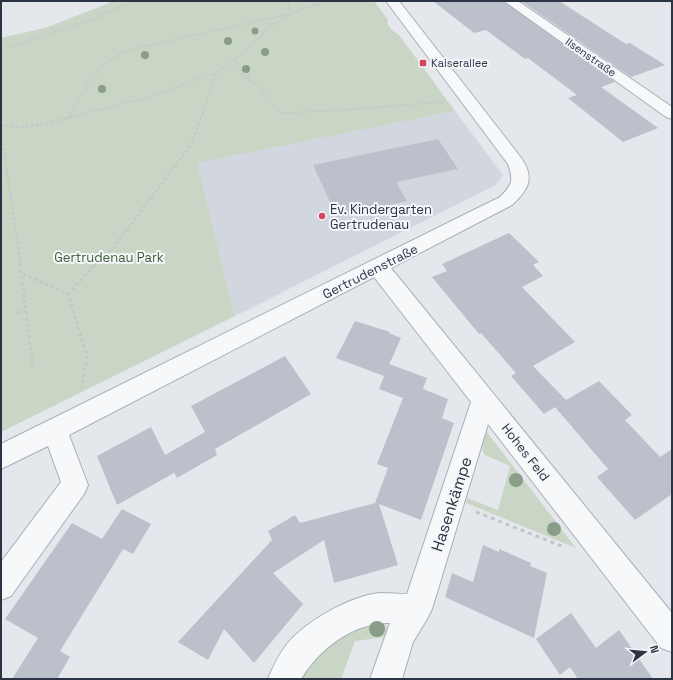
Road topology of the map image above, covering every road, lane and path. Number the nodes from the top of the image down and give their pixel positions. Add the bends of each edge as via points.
1 (133, 1) edge
2 (288, 1) edge
3 (307, 1) edge
4 (340, 1) edge
5 (392, 1) edge
6 (510, 1) edge
7 (322, 4) junction
8 (290, 14) junction
9 (1, 49) edge
10 (236, 58) junction
11 (216, 73) junction
12 (243, 76) junction
13 (245, 81) dead end
14 (444, 102) dead end
15 (672, 114) edge
16 (69, 117) junction
17 (1, 125) edge
18 (1, 133) edge
19 (378, 267) junction
20 (22, 274) junction
21 (68, 294) junction
22 (27, 310) junction
23 (17, 313) dead end
24 (33, 367) dead end
25 (82, 390) dead end
26 (484, 399) junction
27 (55, 430) junction
28 (1, 457) edge
29 (451, 502) junction
30 (565, 548) dead end
31 (1, 586) edge
32 (417, 609) junction
33 (672, 637) edge
34 (284, 679) edge
35 (386, 679) edge

1 - 9 path via 87,22
2 - 8 path
3 - 7 path
4 - 7 path
5 - 19 street, Gertrudenstraße via 516,163 521,175 520,186 506,201
6 - 15 street, Ilsenstraße
7 - 8 path
8 - 10 path via 269,28
8 - 16 path via 121,53 99,69
10 - 11 path
10 - 12 path
11 - 16 path via 148,96
11 - 21 path via 192,143 113,248
12 - 13 path
12 - 14 path via 259,86 279,113
16 - 17 path via 16,128
18 - 20 path
19 - 26 street, Hohes Feld
19 - 27 street, Gertrudenstraße
20 - 21 path
20 - 22 path
21 - 25 path via 87,356
22 - 23 path
22 - 24 path
26 - 29 street, Hasenkämpe
26 - 33 street, Hohes Feld
27 - 28 street, Gertrudenstraße
27 - 31 street via 76,485
29 - 30 path
29 - 32 street, Hasenkämpe
32 - 34 street via 379,608 353,615 318,636 298,655
32 - 35 street, Hasenkämpe via 400,635

